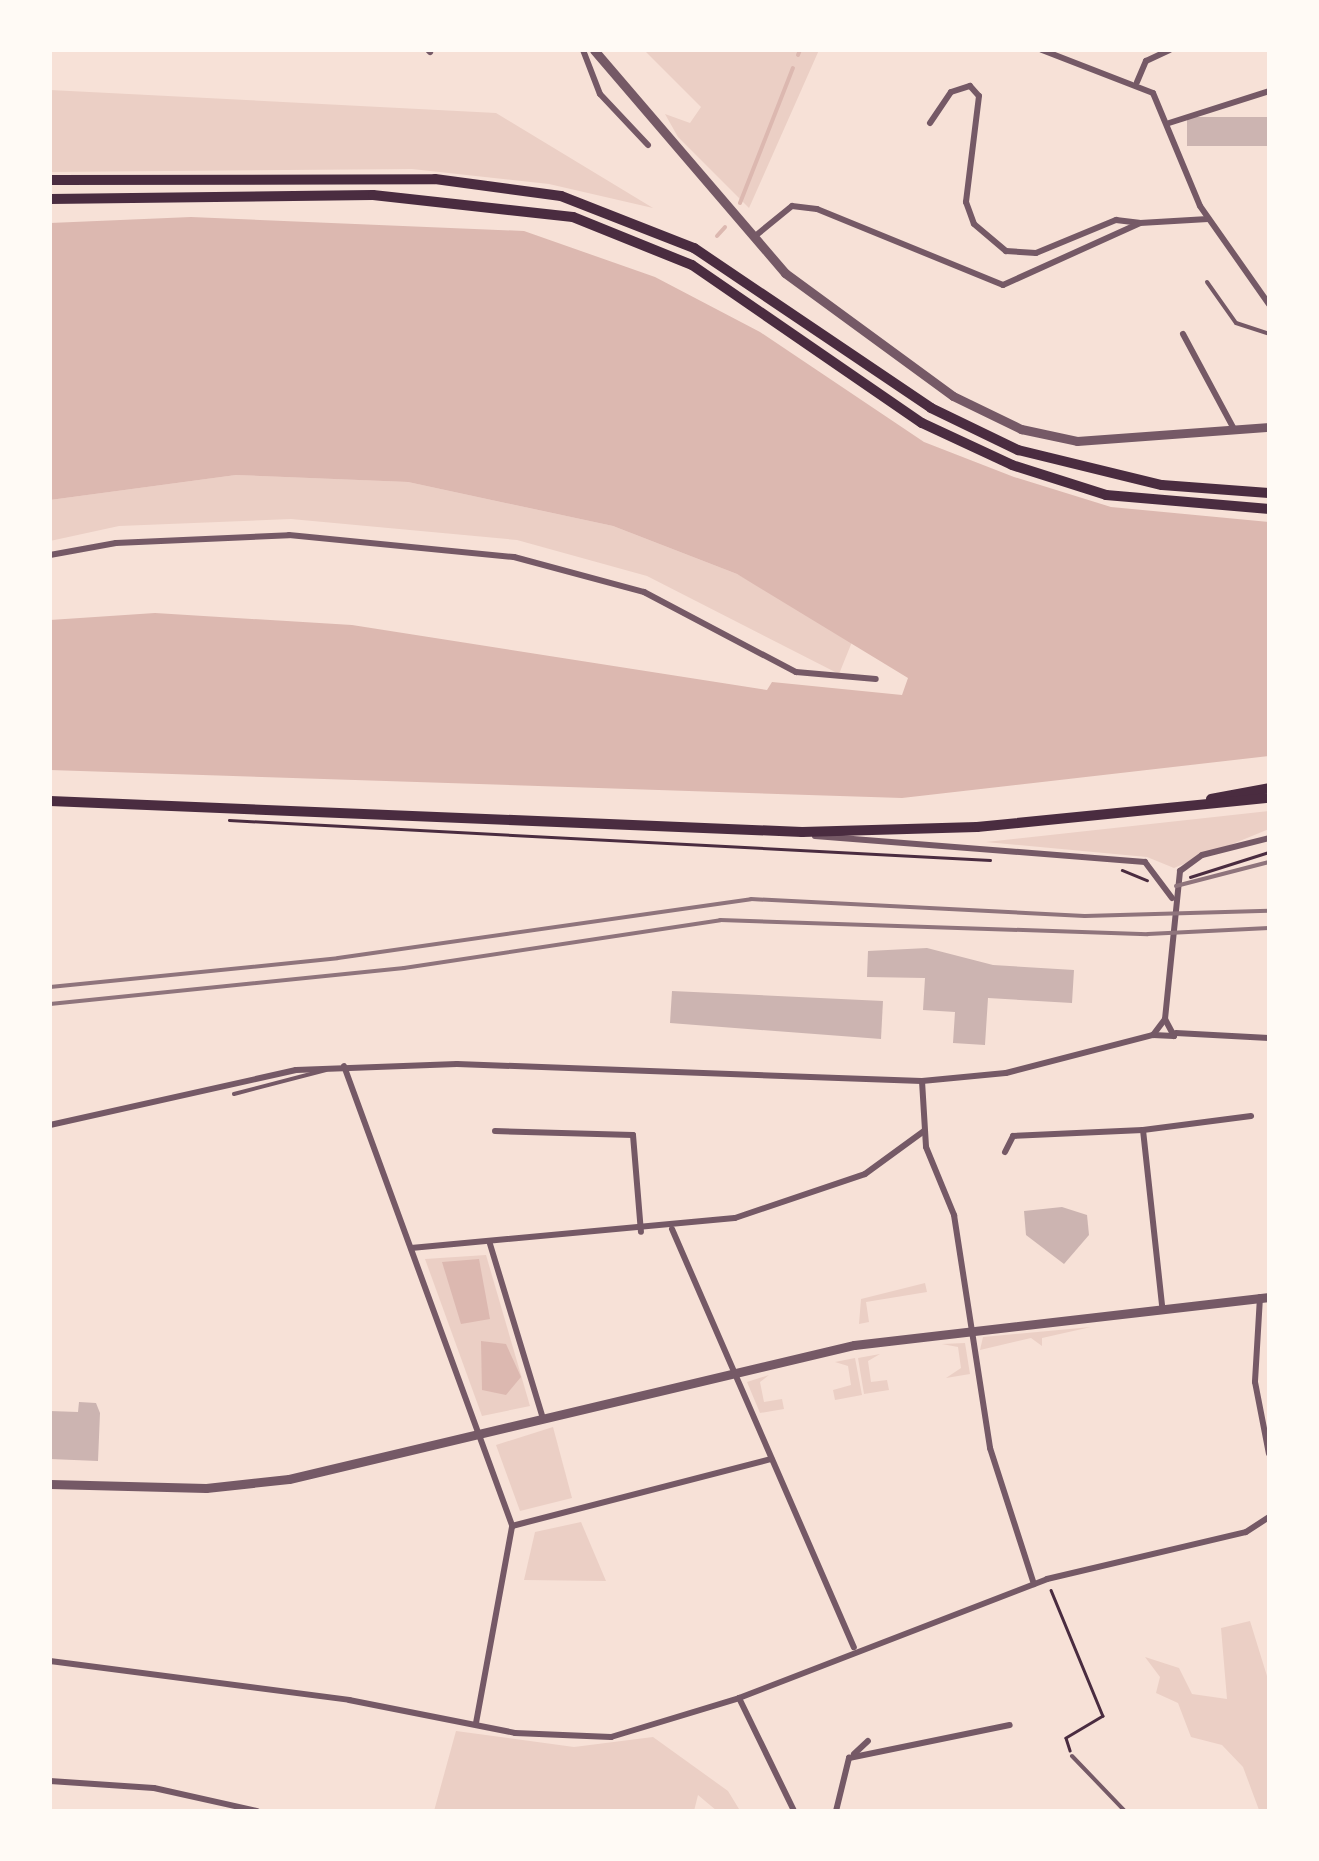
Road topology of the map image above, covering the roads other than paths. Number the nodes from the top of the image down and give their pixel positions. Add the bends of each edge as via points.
1 (582, 50) edge
2 (594, 50) edge
3 (1042, 50) edge
4 (1170, 50) edge
5 (1137, 82) junction
6 (1269, 90) edge
7 (1169, 122) junction
8 (930, 123) dead end
9 (648, 145) dead end
10 (50, 180) edge
11 (50, 199) edge
12 (1208, 219) junction
13 (1140, 223) junction
14 (754, 237) junction
15 (1207, 282) dead end
16 (1269, 304) edge
17 (1183, 334) dead end
18 (1269, 334) edge
19 (1269, 427) edge
20 (1235, 431) junction
21 (1269, 493) edge
22 (1269, 510) edge
23 (50, 555) edge
24 (876, 679) dead end
25 (1269, 788) edge
26 (1269, 798) edge
27 (50, 801) edge
28 (1157, 812) junction
29 (802, 832) junction
30 (1269, 838) edge
31 (1172, 898) junction
32 (1165, 1016) junction
33 (1176, 1032) junction
34 (1153, 1035) junction
35 (1269, 1038) edge
36 (344, 1066) junction
37 (330, 1068) junction
38 (922, 1081) junction
39 (234, 1094) dead end
40 (1250, 1116) dead end
41 (50, 1125) edge
42 (924, 1130) junction
43 (1143, 1130) junction
44 (495, 1131) dead end
45 (1005, 1152) dead end
46 (672, 1230) junction
47 (641, 1232) junction
48 (490, 1244) junction
49 (411, 1248) junction
50 (1264, 1297) edge
51 (1162, 1306) junction
52 (968, 1327) junction
53 (730, 1372) junction
54 (542, 1415) junction
55 (476, 1432) junction
56 (1269, 1454) edge
57 (771, 1459) junction
58 (50, 1484) edge
59 (1269, 1517) edge
60 (512, 1526) junction
61 (1034, 1584) junction
62 (854, 1647) junction
63 (50, 1661) edge
64 (739, 1698) junction
65 (476, 1723) junction
66 (1010, 1725) dead end
67 (868, 1740) dead end
68 (1072, 1756) road end
69 (849, 1758) junction
70 (50, 1781) edge
71 (257, 1811) edge
72 (794, 1811) edge
73 (836, 1811) edge
74 (1125, 1811) edge

1 - 9 street via 600,94
2 - 14 street
3 - 5 street
4 - 5 street via 1146,61
5 - 7 street
6 - 7 street
7 - 12 street
8 - 13 street via 951,92 970,86 980,96 966,202 974,224 1006,251 1036,253 1116,220
10 - 21 main road via 435,179 561,196 694,248 917,400 1018,450 1162,485
11 - 22 main road via 372,194 573,217 692,265 922,423 1012,465 1106,495
12 - 13 street
12 - 16 street
13 - 14 street via 1003,285 792,206
14 - 20 street via 889,358 1022,429 1103,444
15 - 18 lane via 1236,324
17 - 20 street
19 - 20 street
23 - 24 street via 116,542 288,535 514,556 644,592 796,672
25 - 28 main road
26 - 28 main road
27 - 29 main road
28 - 29 main road
29 - 31 street via 850,844 1128,860 1161,871
30 - 31 street via 1187,863
31 - 32 street
32 - 33 street
32 - 34 street
33 - 34 street via 1166,1042
33 - 35 street
34 - 38 street via 1006,1073
36 - 37 street
36 - 38 street
36 - 49 street
37 - 39 lane
37 - 41 street
38 - 42 street
40 - 43 street
42 - 46 street via 866,1174
42 - 52 street via 954,1215
43 - 45 street via 1014,1136
43 - 51 street
44 - 47 street via 633,1135
46 - 47 street
46 - 53 street
47 - 48 street
48 - 49 street
48 - 54 street
49 - 55 street
50 - 51 street
50 - 56 street via 1254,1382
51 - 52 street
52 - 53 street
52 - 61 street
53 - 54 street
53 - 57 street
54 - 55 street
55 - 58 street via 249,1485
55 - 60 street
57 - 60 street
57 - 62 street
59 - 61 street via 1246,1532
60 - 65 street
61 - 62 street
62 - 64 street
63 - 65 street
64 - 65 street via 611,1737
64 - 72 street
66 - 69 street
67 - 69 street
68 - 74 lane
69 - 73 street
70 - 71 street via 154,1788

